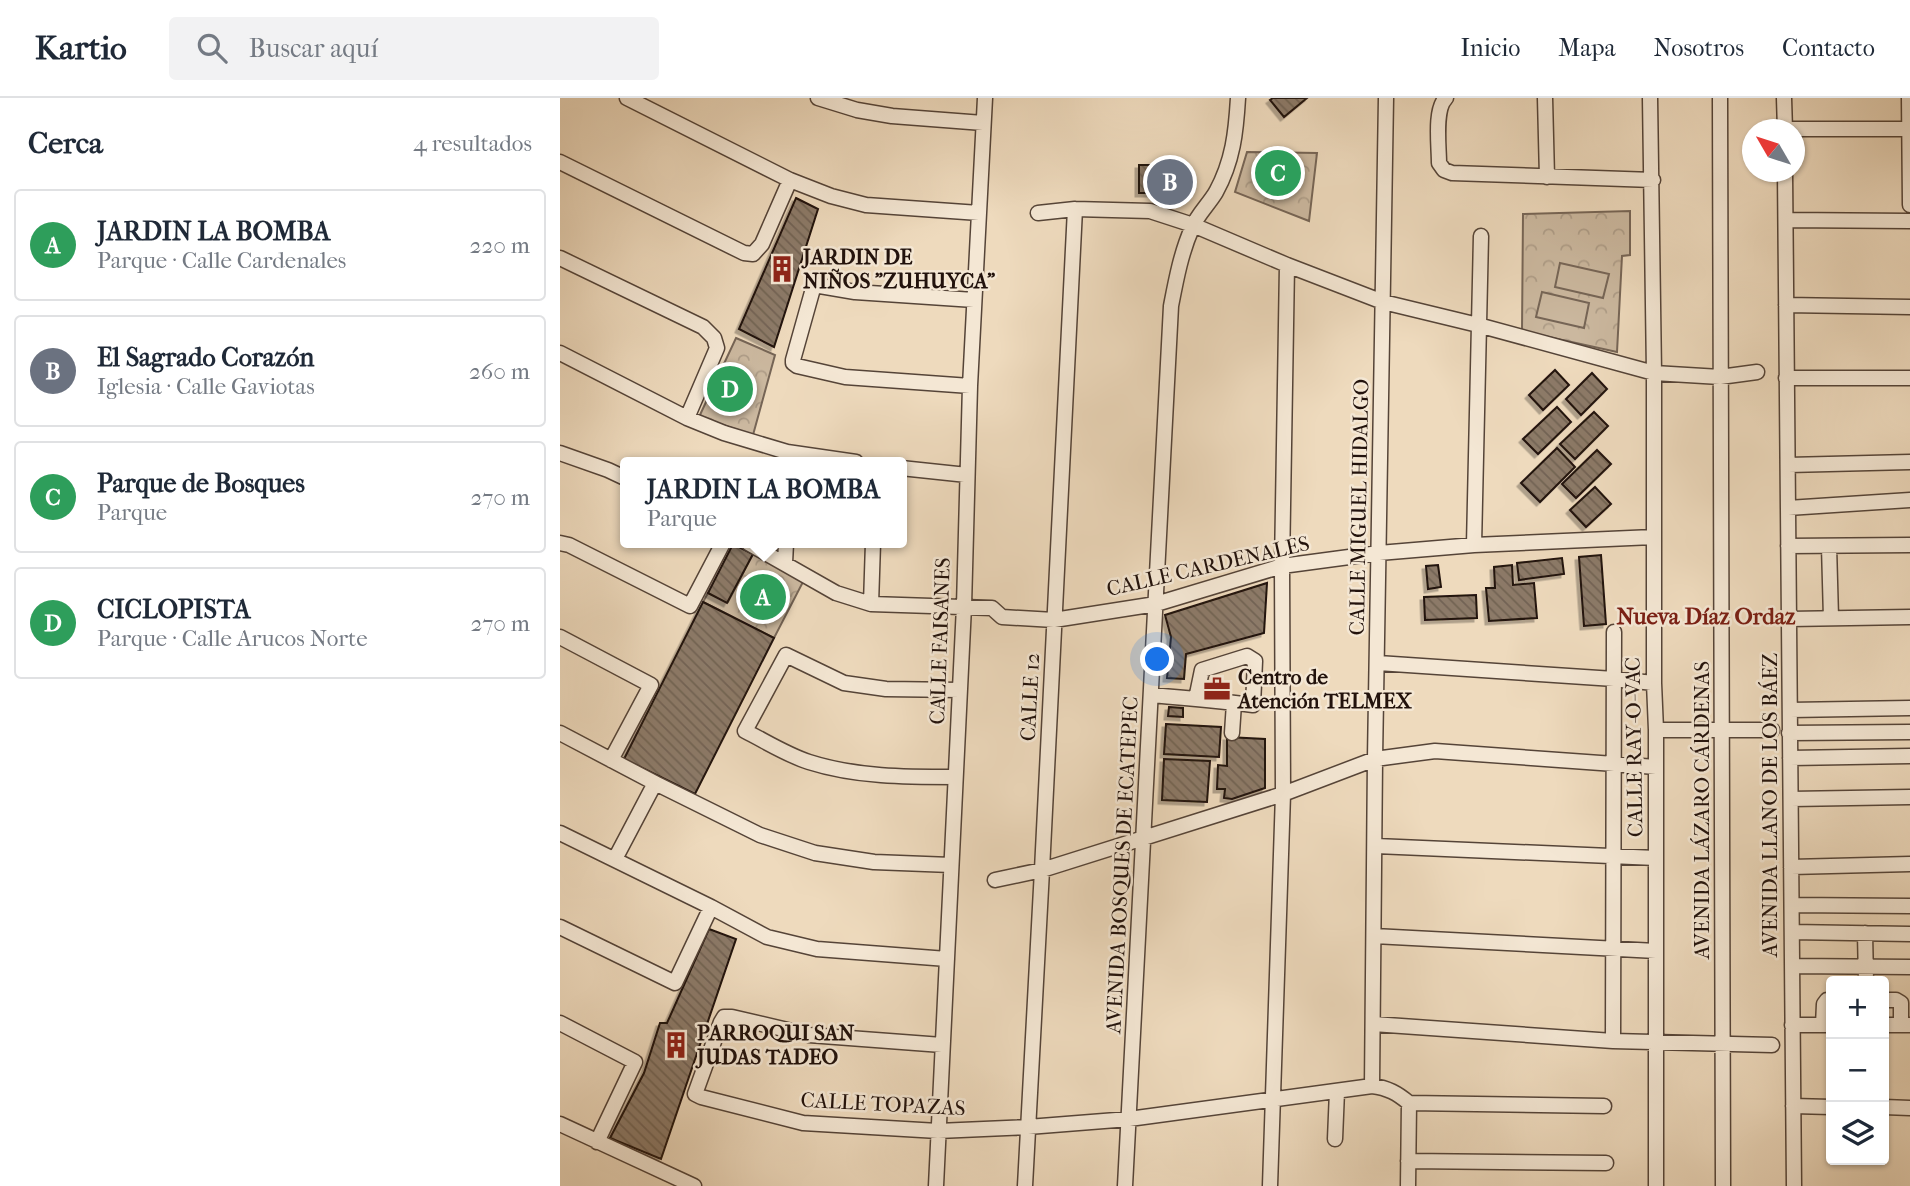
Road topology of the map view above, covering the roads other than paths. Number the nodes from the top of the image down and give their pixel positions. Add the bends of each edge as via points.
1 (627, 98) edge
2 (818, 98) edge
3 (985, 98) edge
4 (1238, 98) edge
5 (1386, 98) edge
6 (1446, 98) edge
7 (1545, 98) edge
8 (1650, 98) edge
9 (1720, 98) edge
10 (1784, 98) edge
11 (1909, 98) edge
12 (1785, 119) edge
13 (984, 123) junction
14 (1805, 129) edge
15 (1909, 129) edge
16 (560, 162) edge
17 (1547, 177) junction
18 (1910, 177) edge
19 (790, 180) junction
20 (1653, 180) junction
21 (1785, 182) edge
22 (1910, 205) edge
23 (1075, 209) junction
24 (979, 213) junction
25 (1038, 214) dead end
26 (1786, 220) junction
27 (1910, 221) edge
28 (1193, 225) junction
29 (1481, 236) dead end
30 (560, 257) edge
31 (1287, 265) junction
32 (974, 300) junction
33 (1382, 302) junction
34 (1786, 305) junction
35 (1910, 307) edge
36 (1478, 325) junction
37 (560, 353) edge
38 (1757, 372) dead end
39 (1654, 373) junction
40 (1720, 377) junction
41 (1786, 378) junction
42 (1910, 378) edge
43 (970, 386) junction
44 (687, 418) junction
45 (560, 453) edge
46 (787, 457) edge
47 (1910, 462) edge
48 (1788, 465) junction
49 (907, 469) edge
50 (967, 475) junction
51 (620, 476) edge
52 (1910, 500) edge
53 (1788, 508) junction
54 (1653, 537) junction
55 (560, 543) edge
56 (1474, 545) junction
57 (1910, 545) edge
58 (1788, 546) junction
59 (1829, 546) junction
60 (720, 548) edge
61 (757, 548) edge
62 (786, 548) edge
63 (873, 548) edge
64 (1380, 553) junction
65 (785, 563) junction
66 (1282, 566) junction
67 (871, 604) junction
68 (1156, 604) junction
69 (964, 606) junction
70 (1910, 617) edge
71 (1831, 618) junction
72 (1789, 619) junction
73 (1054, 620) junction
74 (1614, 632) dead end
75 (560, 637) edge
76 (1378, 663) junction
77 (1614, 679) junction
78 (1654, 683) junction
79 (960, 690) junction
80 (1152, 695) junction
81 (1196, 699) junction
82 (1234, 703) junction
83 (1910, 708) edge
84 (1790, 710) junction
85 (1656, 730) junction
86 (1723, 730) junction
87 (1772, 730) dead end
88 (1910, 732) edge
89 (560, 733) edge
90 (1232, 733) dead end
91 (1789, 733) junction
92 (1910, 756) edge
93 (1790, 758) junction
94 (611, 760) junction
95 (1375, 760) junction
96 (1614, 763) junction
97 (1656, 766) junction
98 (956, 776) junction
99 (654, 783) junction
100 (1283, 794) junction
101 (1910, 797) edge
102 (1791, 799) junction
103 (560, 832) edge
104 (1144, 838) junction
105 (1376, 846) junction
106 (1614, 857) junction
107 (1656, 858) junction
108 (615, 859) junction
109 (951, 864) junction
110 (1910, 864) edge
111 (1791, 867) junction
112 (1042, 870) junction
113 (995, 880) dead end
114 (1791, 905) junction
115 (1910, 906) edge
116 (711, 907) junction
117 (560, 927) edge
118 (1792, 932) junction
119 (1866, 933) junction
120 (1910, 934) edge
121 (1374, 936) junction
122 (1614, 949) junction
123 (1656, 951) junction
124 (947, 959) junction
125 (1792, 966) junction
126 (1910, 967) edge
127 (1866, 974) edge
128 (1826, 1001) edge
129 (1906, 1003) edge
130 (1826, 1018) edge
131 (560, 1023) edge
132 (1373, 1024) junction
133 (1792, 1025) junction
134 (1826, 1025) edge
135 (1906, 1025) edge
136 (1613, 1041) junction
137 (1656, 1043) junction
138 (1723, 1044) junction
139 (942, 1045) junction
140 (1772, 1045) dead end
141 (1372, 1086) junction
142 (1337, 1091) junction
143 (1273, 1100) junction
144 (1409, 1103) junction
145 (1604, 1106) dead end
146 (1793, 1106) junction
147 (1826, 1107) edge
148 (1889, 1107) edge
149 (1910, 1108) edge
150 (1129, 1119) junction
151 (560, 1124) edge
152 (1028, 1127) junction
153 (938, 1131) junction
154 (1335, 1139) dead end
155 (597, 1142) junction
156 (1408, 1161) junction
157 (1606, 1163) dead end
158 (694, 1186) edge
159 (936, 1186) edge
160 (1025, 1186) edge
161 (1125, 1186) edge
162 (1270, 1186) edge
163 (1408, 1186) edge
164 (1656, 1186) edge
165 (1723, 1186) edge
166 (1794, 1186) edge

1 - 19 street
2 - 13 street via 892,116
3 - 13 street, CALLE FAISANES
4 - 28 street, AVENIDA BOSQUES DE ECATEPEC via 1236,135 1227,169
5 - 33 street, CALLE MIGUEL HIDALGO
6 - 17 street via 1439,111 1439,163 1444,170
7 - 17 street
8 - 20 street, CALLE RAY-O-VAC
9 - 40 street, AVENIDA LÁZARO CÁRDENAS
10 - 12 street
11 - 15 street
13 - 24 street, CALLE FAISANES
14 - 15 street
15 - 18 street
16 - 19 street via 753,254 762,244
17 - 20 street
18 - 22 street
19 - 24 street via 866,205
20 - 39 street, CALLE RAY-O-VAC
21 - 26 street, AVENIDA LLANO DE LOS BÁEZ
23 - 25 street
23 - 28 street via 1150,211
23 - 73 street, CALLE 12
24 - 32 street, CALLE FAISANES
26 - 27 street
26 - 34 street, AVENIDA LLANO DE LOS BÁEZ
28 - 31 street
28 - 68 street, AVENIDA BOSQUES DE ECATEPEC via 1171,306
29 - 36 street
30 - 44 street via 703,327 714,338 717,348
31 - 33 street
31 - 66 street
32 - 43 street, CALLE FAISANES
32 - 43 street via 814,285 793,360 797,366 845,377
33 - 36 street
33 - 64 street, CALLE MIGUEL HIDALGO
34 - 35 street
34 - 41 street, AVENIDA LLANO DE LOS BÁEZ
36 - 39 street
36 - 56 street
37 - 44 street
38 - 40 street
39 - 40 street
39 - 54 street, CALLE RAY-O-VAC
40 - 86 street, AVENIDA LÁZARO CÁRDENAS
41 - 42 street
41 - 48 street, AVENIDA LLANO DE LOS BÁEZ
43 - 50 street, CALLE FAISANES
44 - 46 street
45 - 51 street
47 - 48 street
48 - 53 street, AVENIDA LLANO DE LOS BÁEZ
49 - 50 street
50 - 69 street, CALLE FAISANES
52 - 53 street
53 - 58 street, AVENIDA LLANO DE LOS BÁEZ
54 - 56 street, CALLE CARDENALES
54 - 78 street, CALLE RAY-O-VAC
55 - 60 street via 690,606
56 - 64 street, CALLE CARDENALES
57 - 59 street
58 - 59 street
58 - 72 street, AVENIDA LLANO DE LOS BÁEZ
59 - 71 street
61 - 65 street, CALLE CARDENALES
62 - 65 street
63 - 67 street
64 - 66 street, CALLE CARDENALES
64 - 76 street, CALLE MIGUEL HIDALGO
65 - 67 street, CALLE CARDENALES via 836,593
66 - 68 street, CALLE CARDENALES
66 - 100 street
67 - 69 street, CALLE CARDENALES
68 - 73 street, CALLE CARDENALES
68 - 80 street, AVENIDA BOSQUES DE ECATEPEC
69 - 73 street, CALLE CARDENALES
69 - 79 street, CALLE FAISANES
70 - 71 street
71 - 72 street
72 - 84 street, AVENIDA LLANO DE LOS BÁEZ
73 - 112 street, CALLE 12
74 - 77 street
75 - 94 street via 651,685
76 - 77 street
76 - 95 street, CALLE MIGUEL HIDALGO
77 - 78 street
77 - 96 street
78 - 85 street, CALLE RAY-O-VAC
79 - 98 street, CALLE FAISANES
79 - 98 street via 844,683 786,655 745,731 807,762 860,774
80 - 81 street
80 - 104 street, AVENIDA BOSQUES DE ECATEPEC
81 - 82 street
81 - 82 street via 1202,670 1251,657 1255,661 1253,705
82 - 90 street
83 - 84 street
84 - 91 street, AVENIDA LLANO DE LOS BÁEZ
85 - 86 street
85 - 97 street, CALLE RAY-O-VAC
86 - 87 street
86 - 138 street, AVENIDA LÁZARO CÁRDENAS
88 - 91 street
89 - 94 street
91 - 93 street, AVENIDA LLANO DE LOS BÁEZ
92 - 93 street
93 - 102 street, AVENIDA LLANO DE LOS BÁEZ
94 - 99 street
95 - 96 street via 1434,751
95 - 100 street
95 - 105 street, CALLE MIGUEL HIDALGO
96 - 97 street
96 - 106 street
97 - 107 street, CALLE RAY-O-VAC
98 - 109 street, CALLE FAISANES
99 - 108 street
99 - 109 street via 760,835 814,853 874,862
100 - 104 street
100 - 143 street
101 - 102 street
102 - 111 street, AVENIDA LLANO DE LOS BÁEZ
103 - 108 street
104 - 112 street
104 - 150 street, AVENIDA BOSQUES DE ECATEPEC
105 - 106 street
105 - 121 street, CALLE MIGUEL HIDALGO
106 - 107 street
106 - 122 street
107 - 123 street, CALLE RAY-O-VAC
108 - 116 street
109 - 124 street, CALLE FAISANES
110 - 111 street
111 - 114 street, AVENIDA LLANO DE LOS BÁEZ
112 - 113 street
112 - 152 street, CALLE 12
114 - 115 street
114 - 118 street, AVENIDA LLANO DE LOS BÁEZ
116 - 117 street via 675,983
116 - 124 street via 767,937 817,949
118 - 119 street
118 - 125 street, AVENIDA LLANO DE LOS BÁEZ
119 - 120 street
119 - 127 street
121 - 122 street
121 - 132 street, CALLE MIGUEL HIDALGO
122 - 123 street
122 - 136 street
123 - 137 street, CALLE RAY-O-VAC
124 - 139 street, CALLE FAISANES
125 - 127 street
125 - 133 street, AVENIDA LLANO DE LOS BÁEZ
126 - 127 street
128 - 130 street
129 - 135 street
131 - 155 street via 635,1062
132 - 136 street
132 - 141 street, CALLE MIGUEL HIDALGO
133 - 134 street
133 - 146 street, AVENIDA LLANO DE LOS BÁEZ
136 - 137 street
137 - 138 street
137 - 164 street, CALLE RAY-O-VAC
138 - 140 street
138 - 165 street, AVENIDA LÁZARO CÁRDENAS
139 - 153 street, CALLE FAISANES
139 - 153 street, CALLE TOPAZAS via 809,1035 724,1017 695,1094 803,1123
141 - 142 street, CALLE TOPAZAS
141 - 144 street via 1396,1093
142 - 143 street, CALLE TOPAZAS
142 - 154 street
143 - 150 street, CALLE TOPAZAS
143 - 162 street
144 - 145 street
144 - 156 street
146 - 147 street
146 - 166 street, AVENIDA LLANO DE LOS BÁEZ
148 - 149 street
150 - 152 street, CALLE TOPAZAS
150 - 161 street, AVENIDA BOSQUES DE ECATEPEC
151 - 155 street
152 - 153 street, CALLE TOPAZAS
152 - 160 street, CALLE 12
153 - 159 street, CALLE FAISANES
155 - 158 street
156 - 157 street
156 - 163 street

